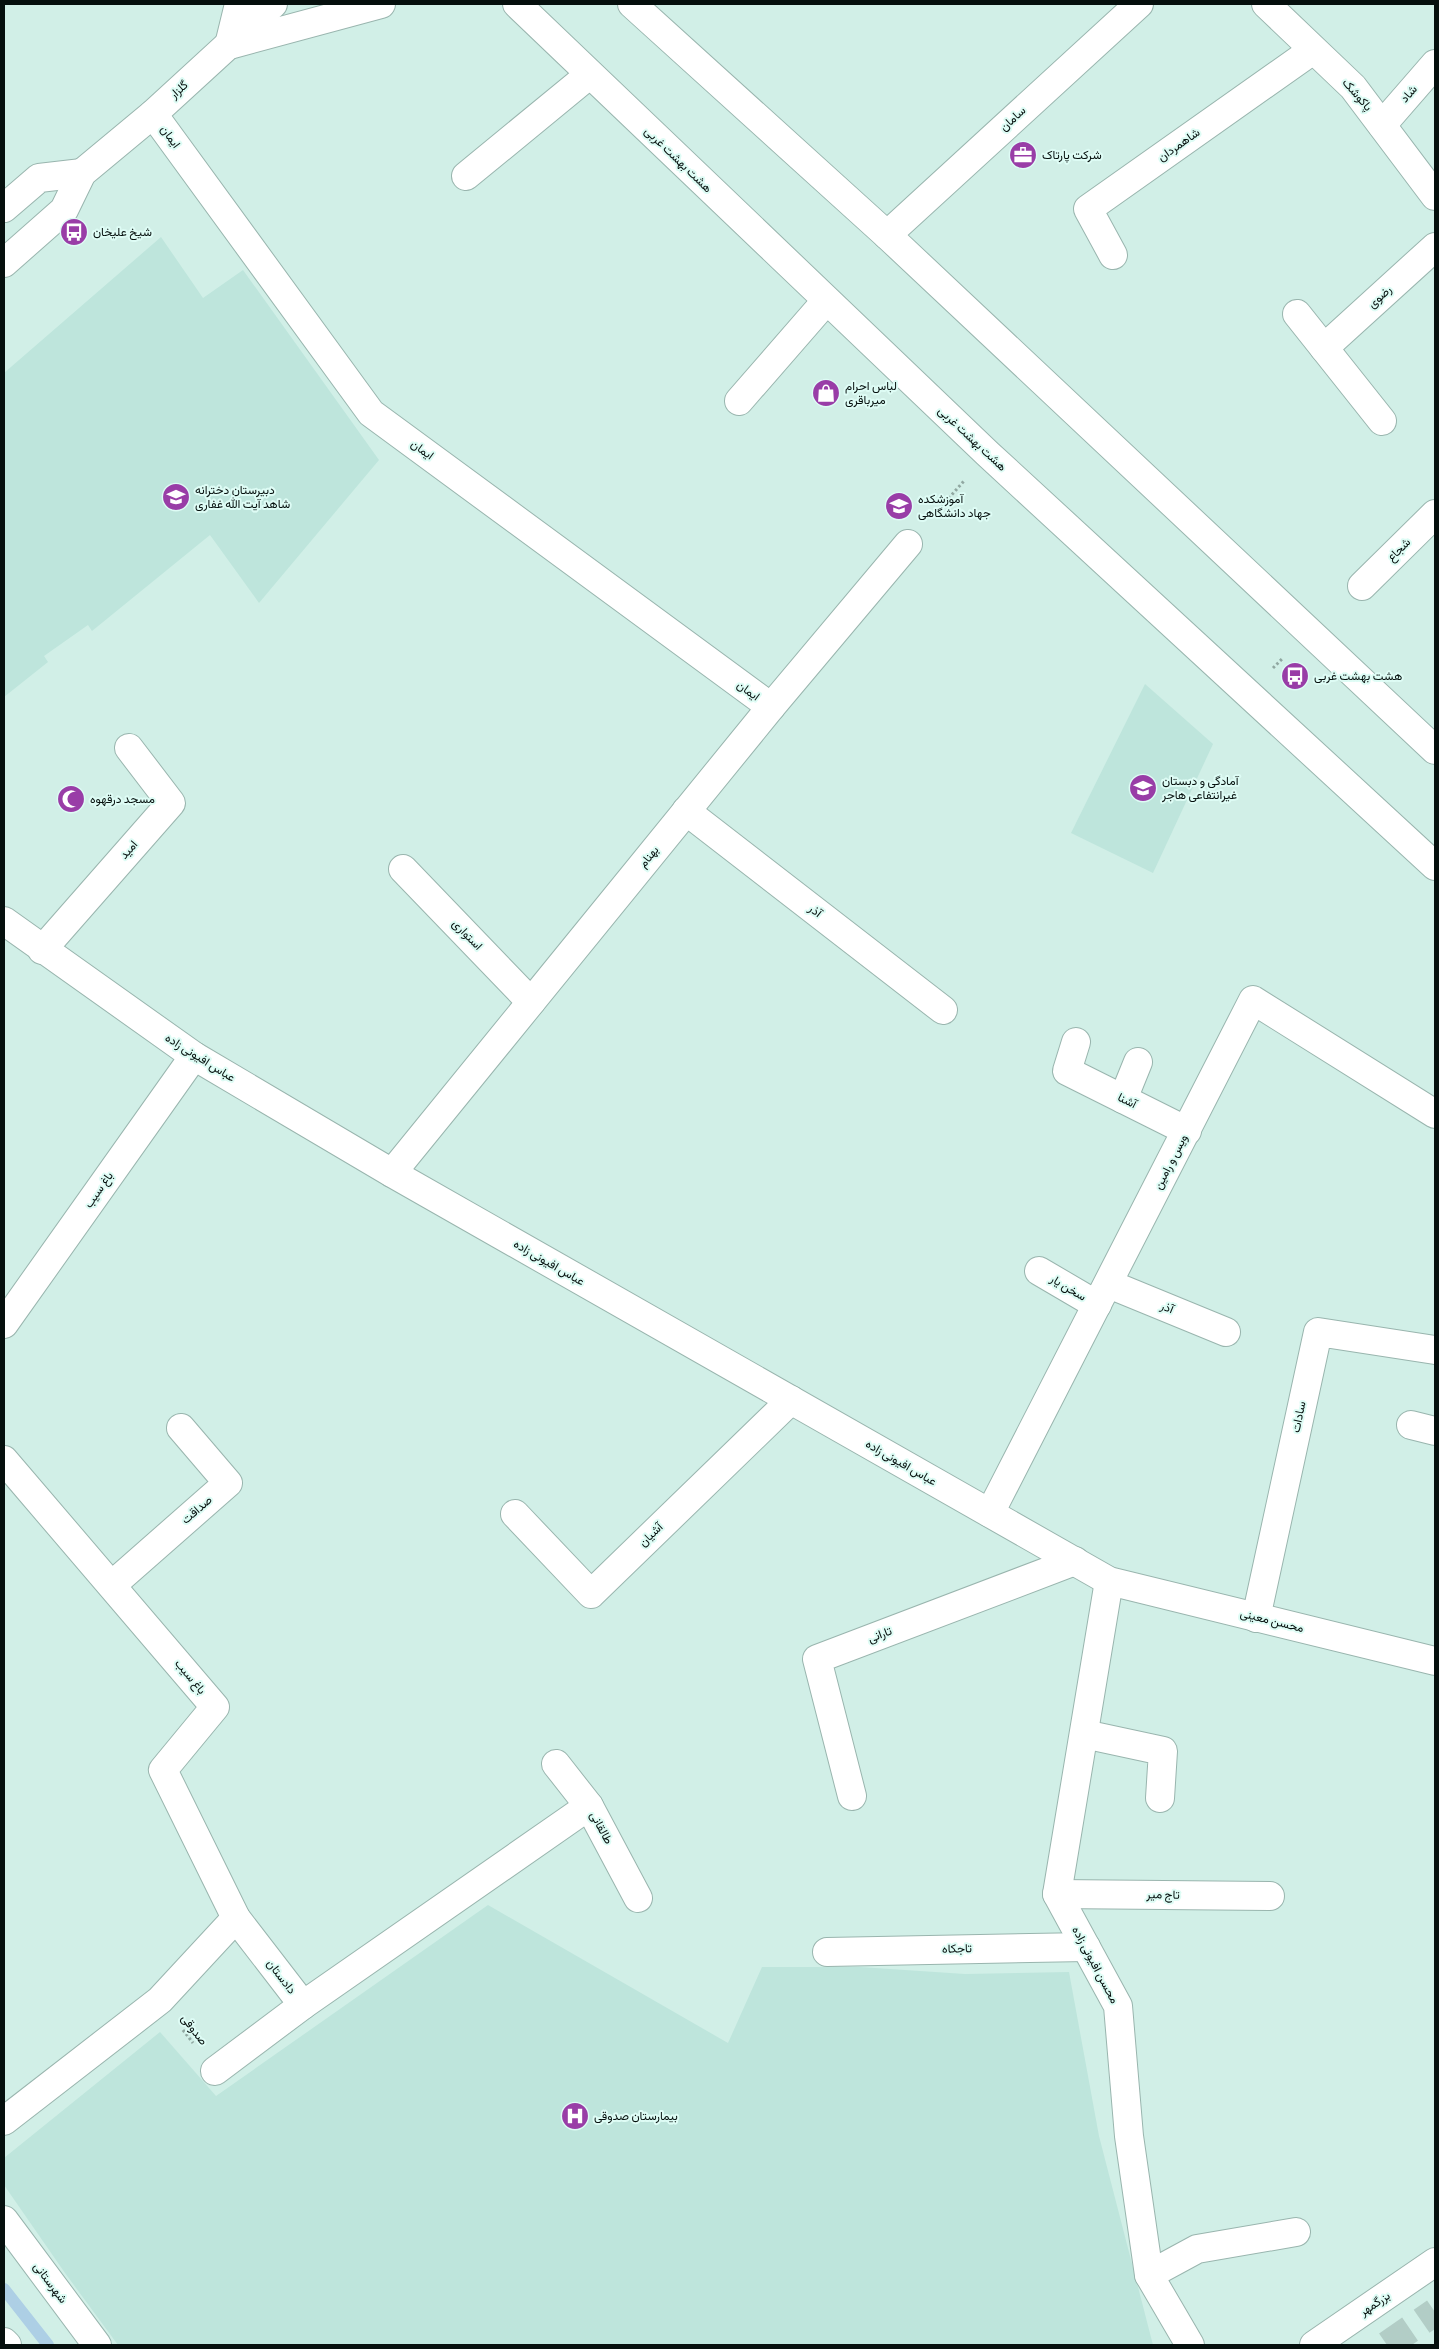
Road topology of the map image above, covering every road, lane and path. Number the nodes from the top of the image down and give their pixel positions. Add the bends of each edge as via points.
1 (240, 4) edge
2 (273, 4) edge
3 (381, 4) edge
4 (517, 4) edge
5 (632, 4) edge
6 (1140, 4) edge
7 (1266, 4) edge
8 (229, 45) junction
9 (1313, 50) junction
10 (1435, 64) edge
11 (589, 75) junction
12 (153, 114) junction
13 (1382, 125) junction
14 (82, 173) junction
15 (466, 176) dead end
16 (1435, 196) edge
17 (4, 208) edge
18 (887, 235) junction
19 (1435, 247) edge
20 (1113, 255) dead end
21 (4, 263) edge
22 (826, 301) junction
23 (1297, 314) dead end
24 (1324, 348) junction
25 (739, 401) dead end
26 (1382, 421) dead end
27 (988, 454) junction
28 (1435, 514) edge
29 (908, 544) joint
30 (1362, 586) dead end
31 (1309, 632) junction
32 (1248, 693) junction
33 (771, 707) junction
34 (128, 748) dead end
35 (1435, 750) edge
36 (686, 811) junction
37 (1435, 866) edge
38 (403, 869) dead end
39 (4, 921) edge
40 (42, 950) junction
41 (531, 1002) junction
42 (943, 1010) dead end
43 (1076, 1042) dead end
44 (194, 1056) junction
45 (1138, 1062) dead end
46 (1123, 1099) junction
47 (1435, 1114) edge
48 (1187, 1131) junction
49 (392, 1173) junction
50 (1039, 1271) dead end
51 (1103, 1294) junction
52 (4, 1324) edge
53 (1226, 1332) dead end
54 (1435, 1350) edge
55 (791, 1400) junction
56 (181, 1428) dead end
57 (4, 1460) edge
58 (990, 1513) junction
59 (515, 1514) dead end
60 (1075, 1561) junction
61 (1109, 1581) junction
62 (112, 1585) junction
63 (1256, 1618) junction
64 (1435, 1661) edge
65 (1084, 1734) junction
66 (556, 1764) dead end
67 (852, 1796) dead end
68 (1160, 1798) dead end
69 (589, 1806) junction
70 (1057, 1894) junction
71 (1270, 1896) dead end
72 (638, 1898) dead end
73 (236, 1918) junction
74 (1086, 1947) junction
75 (827, 1952) dead end
76 (160, 2000) junction
77 (303, 2005) junction
78 (215, 2071) joint
79 (4, 2122) edge
80 (4, 2220) edge
81 (1296, 2232) dead end
82 (1435, 2262) edge
83 (1149, 2275) junction
84 (4, 2342) edge
85 (6, 2345) edge
86 (97, 2345) edge
87 (1190, 2345) edge
88 (1314, 2345) edge

1 - 8 street
2 - 8 street, گلزار
3 - 8 street
4 - 11 street, هشت بهشت غربی
5 - 18 street
6 - 18 street, سامان
7 - 9 street, پاکوشک
8 - 12 street, گلزار
9 - 13 street, پاکوشک via 1353,87
9 - 20 street, شاهمردان via 1088,209
10 - 13 street, شاد
11 - 15 street
11 - 22 street, هشت بهشت غربی
12 - 14 street, گلزار
12 - 33 street, ایمان via 371,413
13 - 16 street, پاکوشک
14 - 17 street via 40,178
14 - 21 street, گلزار via 64,210
18 - 31 street
19 - 24 street, رضوی
22 - 25 street
22 - 27 street, هشت بهشت غربی
23 - 24 street
24 - 26 street
27 - 29 path
27 - 32 street, هشت بهشت غربی
28 - 30 street, شجاع
29 - 33 street, بهنام
31 - 32 path
31 - 35 street
32 - 37 street, هشت بهشت غربی
33 - 36 street, بهنام
34 - 40 street, امید via 170,803
36 - 41 street, بهنام
36 - 42 street, آذر
38 - 41 street, استواری
39 - 40 street, عباس افیونی زاده
40 - 44 street, عباس افیونی زاده
41 - 49 street, بهنام
43 - 46 street, آشنا via 1066,1071
44 - 49 street, عباس افیونی زاده
44 - 52 street, باغ سیب
45 - 46 street
46 - 48 street, آشنا
47 - 48 street, ویس و رامین via 1253,1000
48 - 51 street, ویس و رامین
49 - 55 street, عباس افیونی زاده
50 - 51 street, سخن یار
51 - 53 street, آذر
51 - 58 street, ویس و رامین
54 - 63 street, سادات via 1318,1332
55 - 58 street, عباس افیونی زاده
55 - 59 street, آشیان via 591,1594
56 - 62 street, صداقت via 228,1483
57 - 62 street, باغ سیب
58 - 60 street, عباس افیونی زاده
60 - 61 street, عباس افیونی زاده
60 - 67 street, تارانی via 816,1660
61 - 63 street, محسن معینی
61 - 65 street
62 - 73 street, باغ سیب via 216,1707 163,1770
63 - 64 street, محسن معینی
65 - 68 street via 1163,1751
65 - 70 street
66 - 69 street, طالقانی
69 - 72 street, طالقانی
69 - 77 street, دادستان
70 - 71 street, تاج میر
70 - 74 street, محسن افیونی زاده
73 - 76 street
73 - 77 street, دادستان
74 - 75 street, تاجکاه
74 - 83 street, محسن افیونی زاده via 1118,2006 1130,2136
76 - 78 path, صدوقی
76 - 79 street
77 - 78 street
80 - 86 street, شهرستانی
81 - 83 street via 1198,2249
82 - 88 street, بزرگمهر
83 - 87 street, محسن افیونی زاده
84 - 85 street

